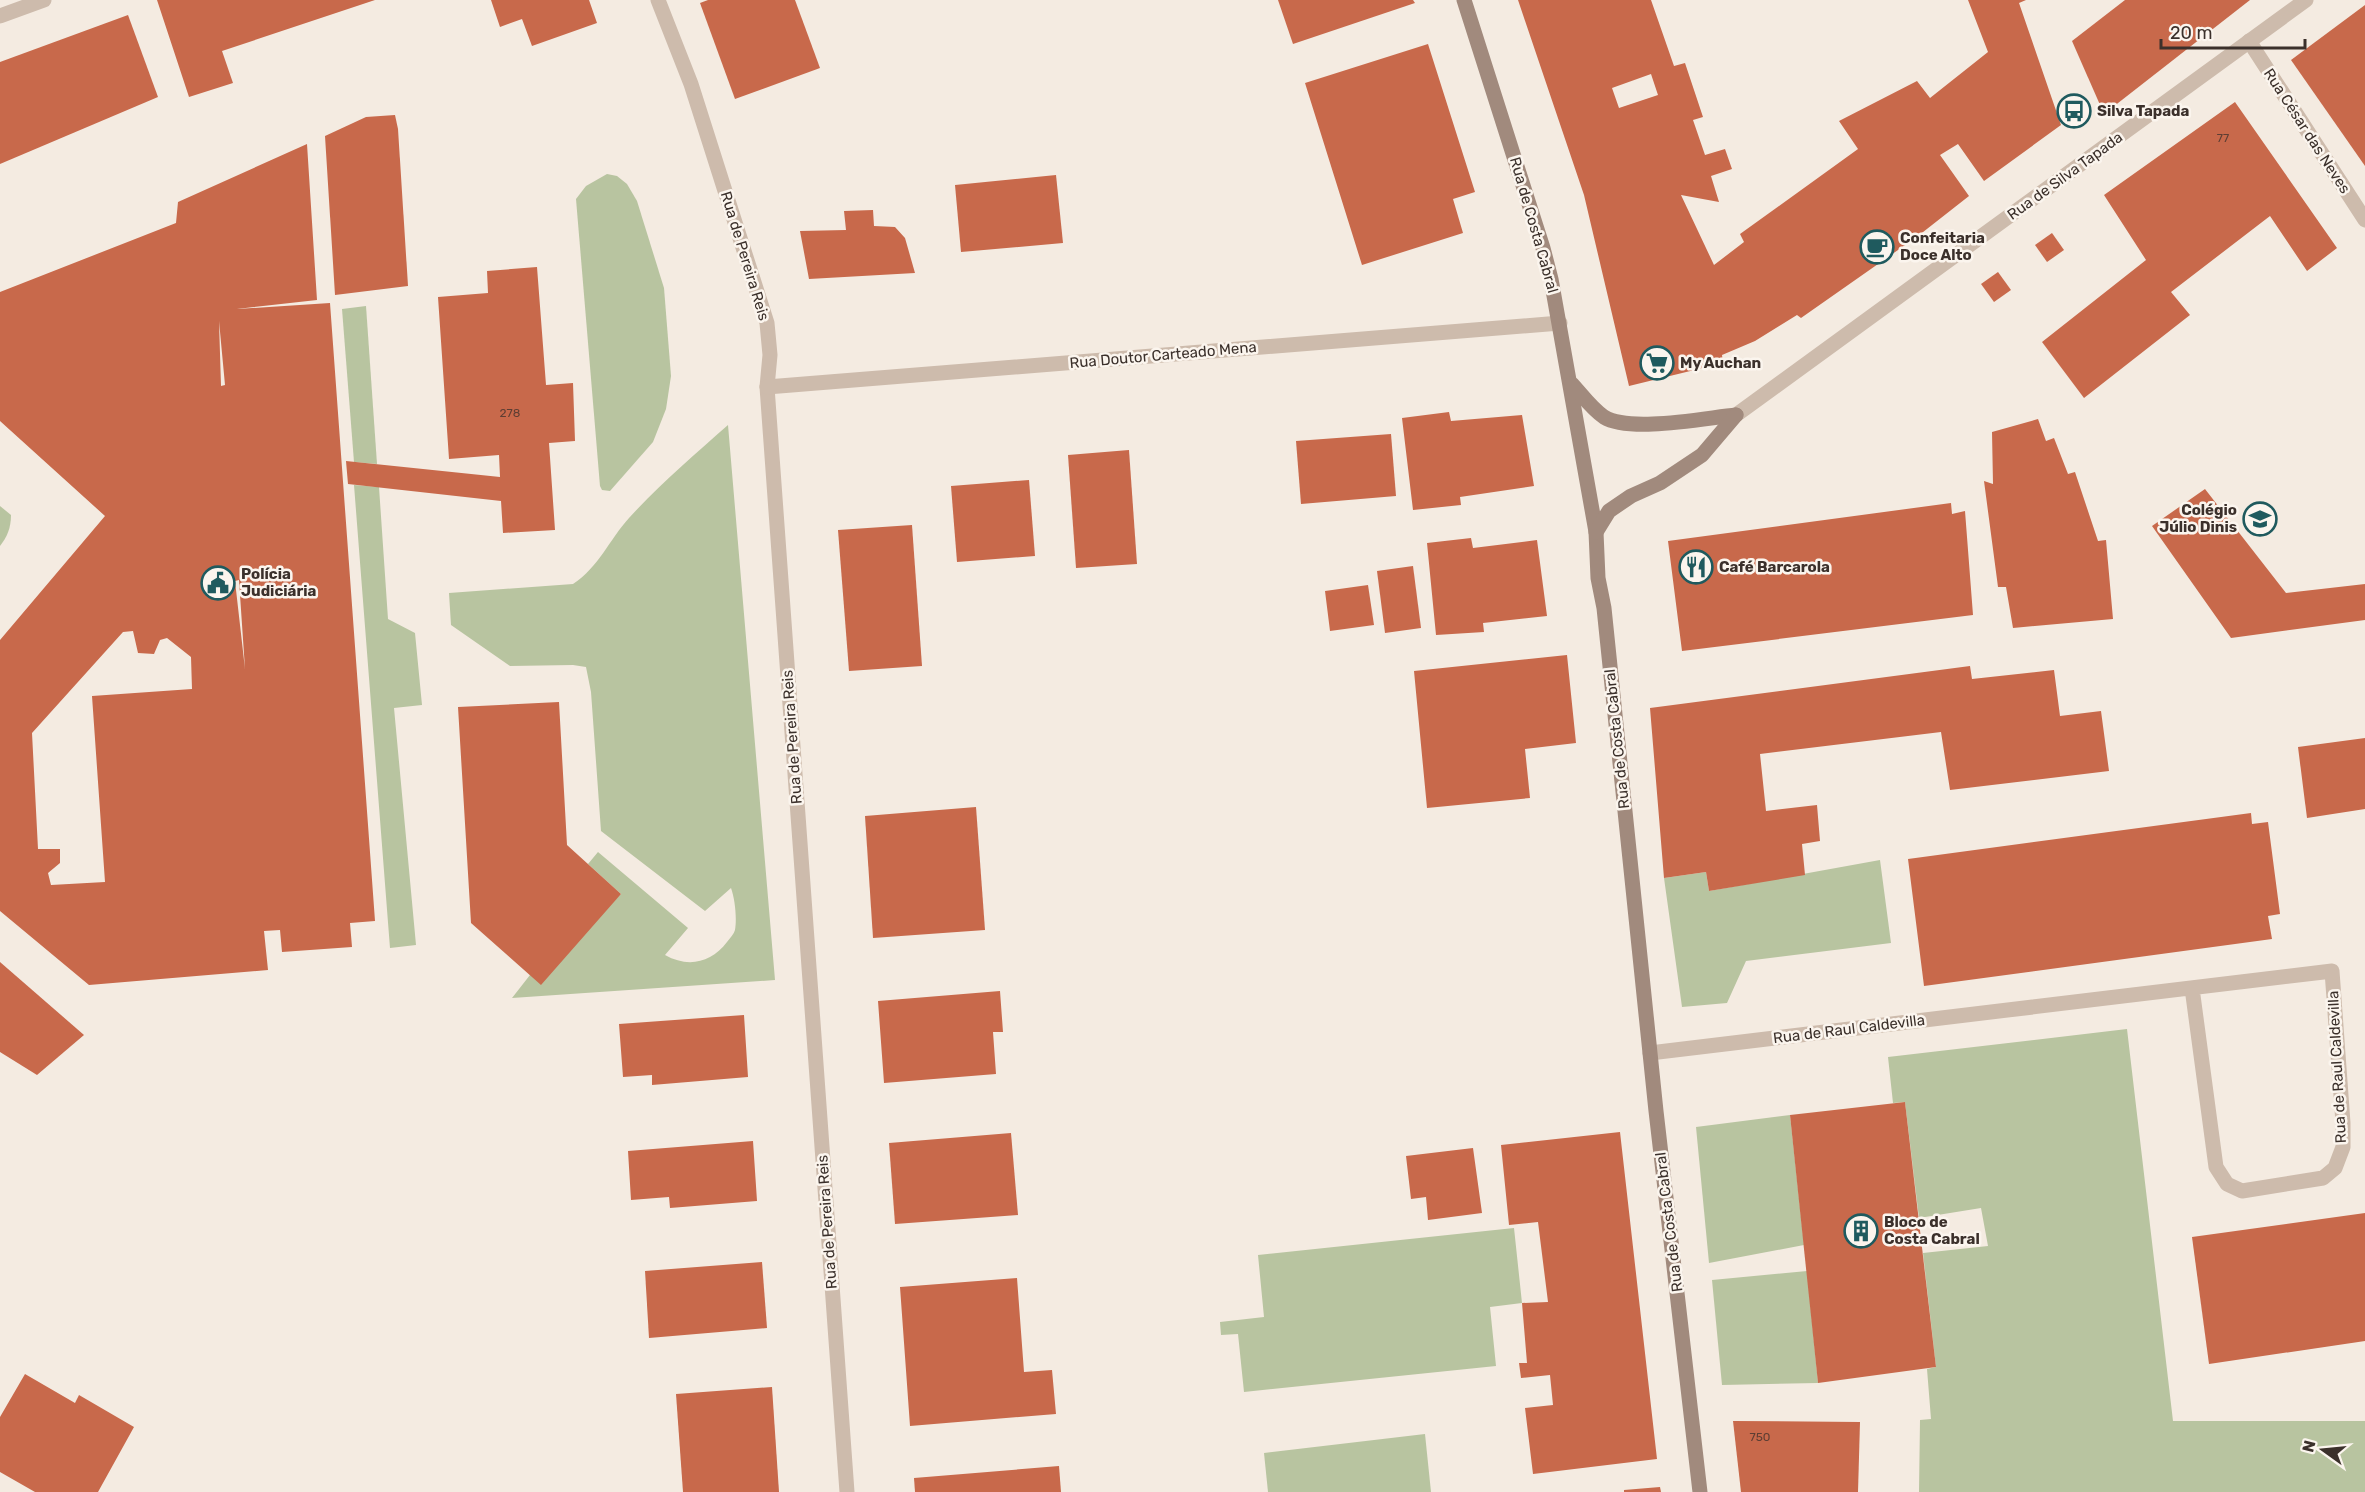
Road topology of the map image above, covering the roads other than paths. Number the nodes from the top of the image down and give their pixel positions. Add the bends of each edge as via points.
1 (44, 0) edge
2 (658, 0) edge
3 (1464, 0) edge
4 (2306, 0) edge
5 (0, 16) edge
6 (2249, 41) junction
7 (2365, 220) edge
8 (1560, 323) junction
9 (1571, 384) junction
10 (767, 387) junction
11 (1736, 415) junction
12 (1596, 532) junction
13 (2192, 988) junction
14 (1650, 1053) junction
15 (847, 1492) edge
16 (1700, 1492) edge

1 - 5 street
2 - 10 street, Rua de Pereira Reis via 691,84 767,323
3 - 8 main road, Rua de Costa Cabral via 1543,248
4 - 6 street, Rua de Silva Tapada
6 - 7 street, Rua César das Neves
6 - 11 street, Rua de Silva Tapada
8 - 9 main road, Rua de Costa Cabral
8 - 10 street, Rua Doutor Carteado Mena
9 - 11 main road via 1606,418 1623,424
9 - 12 main road, Rua de Costa Cabral
10 - 15 street, Rua de Pereira Reis
11 - 12 main road via 1702,455 1609,510
12 - 14 main road, Rua de Costa Cabral
13 - 13 street, Rua de Raul Caldevilla via 2216,1167 2227,1184 2242,1191 2323,1178 2335,1168 2343,1147 2332,971
13 - 14 street, Rua de Raul Caldevilla
14 - 16 main road, Rua de Costa Cabral

